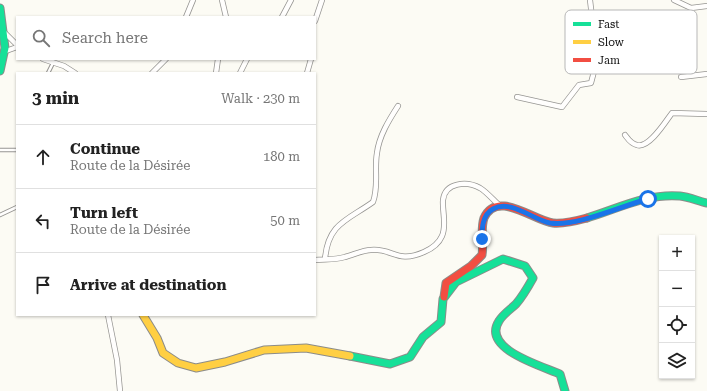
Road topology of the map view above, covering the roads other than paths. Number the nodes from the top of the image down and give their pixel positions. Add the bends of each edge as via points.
1 (193, 0) edge
2 (222, 0) edge
3 (291, 0) edge
4 (322, 0) edge
5 (590, 0) edge
6 (674, 0) edge
7 (707, 6) edge
8 (0, 8) edge
9 (591, 10) edge
10 (186, 16) edge
11 (226, 16) edge
12 (283, 16) edge
13 (316, 18) edge
14 (5, 34) junction
15 (16, 45) edge
16 (16, 47) edge
17 (6, 52) junction
18 (46, 60) edge
19 (165, 60) edge
20 (218, 60) edge
21 (246, 60) edge
22 (311, 60) edge
23 (53, 62) junction
24 (0, 71) edge
25 (48, 72) edge
26 (74, 72) edge
27 (153, 72) edge
28 (216, 72) edge
29 (240, 72) edge
30 (308, 72) edge
31 (593, 74) edge
32 (707, 74) edge
33 (681, 77) dead end
34 (517, 96) dead end
35 (398, 106) dead end
36 (707, 114) edge
37 (625, 135) dead end
38 (0, 150) edge
39 (16, 150) edge
40 (707, 203) edge
41 (500, 206) junction
42 (16, 207) edge
43 (0, 215) edge
44 (325, 259) junction
45 (316, 260) edge
46 (443, 299) junction
47 (108, 316) edge
48 (144, 316) edge
49 (120, 391) edge
50 (565, 391) edge

1 - 10 street
2 - 11 street
3 - 12 street
4 - 13 street
5 - 9 street
6 - 7 street via 691,8
8 - 14 street
14 - 15 street
14 - 17 street
16 - 17 street
17 - 24 street
18 - 23 street
19 - 27 street
20 - 28 street
21 - 29 street
22 - 30 street
23 - 25 lane
23 - 26 street
31 - 34 street via 591,83 579,85 562,107
32 - 33 street
35 - 44 street via 380,141 377,154 378,185 373,202 339,225 329,240
36 - 37 street via 672,113 653,138 642,146 637,146
38 - 39 lane
40 - 41 street via 680,196 648,199 585,219 551,223 513,208
41 - 44 street via 480,188 453,185 447,190 444,198 444,232 437,244 425,251 411,256 397,256 371,249 346,257
41 - 46 street via 492,209 483,223 482,255 446,283
42 - 43 lane
44 - 45 street
46 - 48 street via 441,322 423,337 410,357 390,364 306,348 264,350 196,368 178,363 163,353
46 - 50 street via 456,282 503,259 523,264 530,270 533,278 521,298 498,322 497,340 517,356 560,374
47 - 49 street

